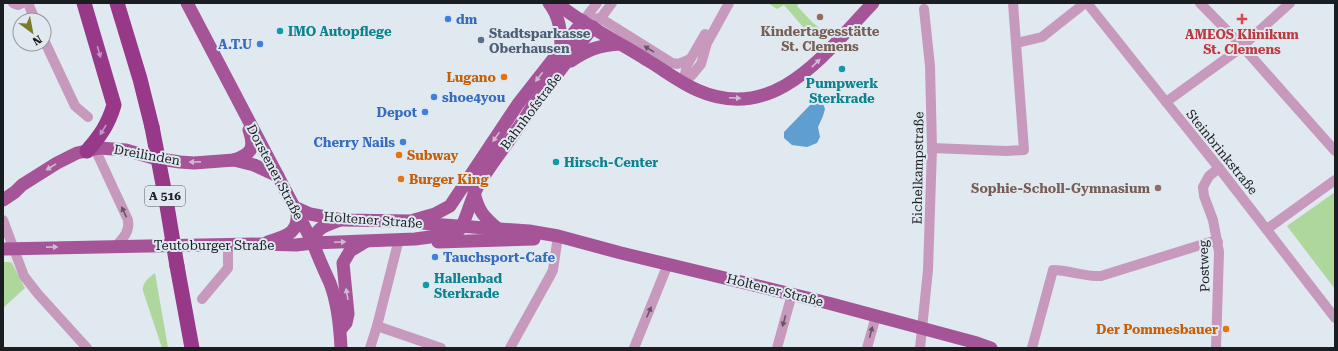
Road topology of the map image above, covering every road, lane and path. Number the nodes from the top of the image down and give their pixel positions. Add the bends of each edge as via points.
1 (13, 3) edge
2 (22, 3) edge
3 (84, 3) edge
4 (117, 3) edge
5 (549, 3) edge
6 (557, 3) edge
7 (597, 3) edge
8 (612, 3) edge
9 (722, 3) edge
10 (729, 3) edge
11 (873, 3) edge
12 (1013, 3) edge
13 (1084, 3) edge
14 (1087, 3) edge
15 (1200, 3) edge
16 (1290, 3) edge
17 (189, 4) edge
18 (924, 9) dead end
19 (592, 22) junction
20 (1017, 43) junction
21 (619, 44) junction
22 (1242, 46) junction
23 (560, 49) junction
24 (50, 52) edge
25 (687, 61) junction
26 (564, 66) junction
27 (683, 83) junction
28 (239, 102) junction
29 (1166, 102) junction
30 (88, 116) dead end
31 (932, 148) junction
32 (91, 150) junction
33 (1335, 151) edge
34 (234, 160) junction
35 (1220, 168) junction
36 (278, 176) junction
37 (1335, 180) edge
38 (22, 185) junction
39 (3, 191) edge
40 (474, 192) junction
41 (3, 200) edge
42 (450, 206) junction
43 (296, 210) junction
44 (3, 220) edge
45 (342, 220) junction
46 (411, 221) junction
47 (458, 227) junction
48 (498, 229) junction
49 (1267, 229) junction
50 (558, 236) junction
51 (3, 239) edge
52 (399, 239) junction
53 (415, 239) junction
54 (366, 241) junction
55 (471, 241) junction
56 (1218, 242) junction
57 (313, 243) junction
58 (262, 244) junction
59 (228, 245) junction
60 (116, 246) junction
61 (8, 249) edge
62 (668, 264) junction
63 (792, 294) junction
64 (202, 299) dead end
65 (1333, 313) edge
66 (876, 316) junction
67 (377, 326) junction
68 (922, 328) junction
69 (340, 330) junction
70 (87, 348) edge
71 (192, 348) edge
72 (341, 348) edge
73 (370, 348) edge
74 (441, 348) edge
75 (510, 348) edge
76 (634, 348) edge
77 (776, 348) edge
78 (867, 348) edge
79 (920, 348) edge
80 (991, 348) edge
81 (1032, 348) edge
82 (1216, 348) edge

1 - 2 street
3 -> 32 highway via 114,105 110,119
4 - 71 highway, A 516, bridge via 152,127
5 - 23 main road via 559,23
6 - 19 main road
7 - 19 street, Bahnhofstraße
8 - 19 street, Bahnhofstraße
9 - 25 street via 710,27
10 - 27 street via 707,43 701,64
27 -> 11 main road via 721,98 748,98 774,92 806,72
12 - 20 street
13 - 20 street via 1042,36
14 - 29 street, Steinbrinkstraße
15 - 22 street
16 - 22 street
17 - 28 main road, Dorstener Straße
18 - 31 street, Eichelkampstraße via 930,66
19 - 21 main road
19 - 23 main road, Bahnhofstraße
25 -> 19 street via 672,63
19 - 26 main road, Bahnhofstraße
20 - 31 street via 1024,150
21 - 26 main road via 589,49
21 - 27 main road
22 - 29 street
22 - 33 street
23 -> 42 main road, Bahnhofstraße via 518,104
24 - 30 street via 75,106
25 - 27 street
26 - 40 main road, Bahnhofstraße via 502,148
28 - 34 main road, Dreilinden via 252,144 246,155
28 - 36 main road, Dorstener Straße
29 - 35 street, Steinbrinkstraße
31 - 68 street, Eichelkampstraße via 928,270
34 -> 32 main road, Dreilinden via 194,163 153,158 121,149
32 -> 38 main road, Dreilinden via 57,163
60 -> 32 street via 127,232 128,220
34 - 36 main road, Dreilinden via 254,165
35 - 49 street, Steinbrinkstraße
35 - 56 street, Postweg via 1209,176 1203,187
36 - 43 main road, Dorstener Straße
37 - 49 street
38 - 39 street
38 - 41 main road, Dreilinden
40 - 47 main road, Bahnhofstraße
40 - 48 main road via 482,214
42 - 46 main road via 435,214
42 - 47 main road
43 - 45 main road, Holtener Straße
43 - 57 main road, Dorstener Straße
43 - 58 main road via 297,225 293,231 284,237
44 - 61 street via 9,235
45 - 46 main road, Holtener Straße
45 - 57 main road via 320,228 314,236
46 - 47 main road, Holtener Straße
47 - 48 main road, Holtener Straße
47 - 53 main road, Holtener Straße via 445,236
47 - 55 main road
48 - 50 main road, Holtener Straße
49 - 65 street, Steinbrinkstraße
50 - 55 main road, Holtener Straße
50 - 62 main road, Holtener Straße
50 - 75 street via 553,270
51 - 61 street
52 - 53 main road, Holtener Straße
52 - 54 main road, Holtener Straße
52 - 67 street
53 - 55 main road, Holtener Straße via 438,242
57 -> 54 main road, Holtener Straße
69 -> 54 main road via 346,323 348,314 343,264 350,251
56 - 81 street via 1210,242 1101,276 1053,270
56 - 82 street, Postweg via 1220,265
57 - 58 main road, Teutoburger Straße
57 - 69 main road, Dorstener Straße via 330,285
58 - 59 main road, Teutoburger Straße
59 - 60 main road, Teutoburger Straße
59 - 64 street via 228,268
61 -> 60 main road, Teutoburger Straße
61 - 70 street via 19,261 24,276 38,294
62 - 63 main road, Holtener Straße
76 -> 62 street
63 - 66 main road, Holtener Straße
63 -> 77 street
66 - 68 main road, Holtener Straße
78 -> 66 street
67 - 73 street
67 - 74 street
68 - 79 street, Eichelkampstraße
68 - 80 main road, Holtener Straße
69 - 72 main road, Dorstener Straße

